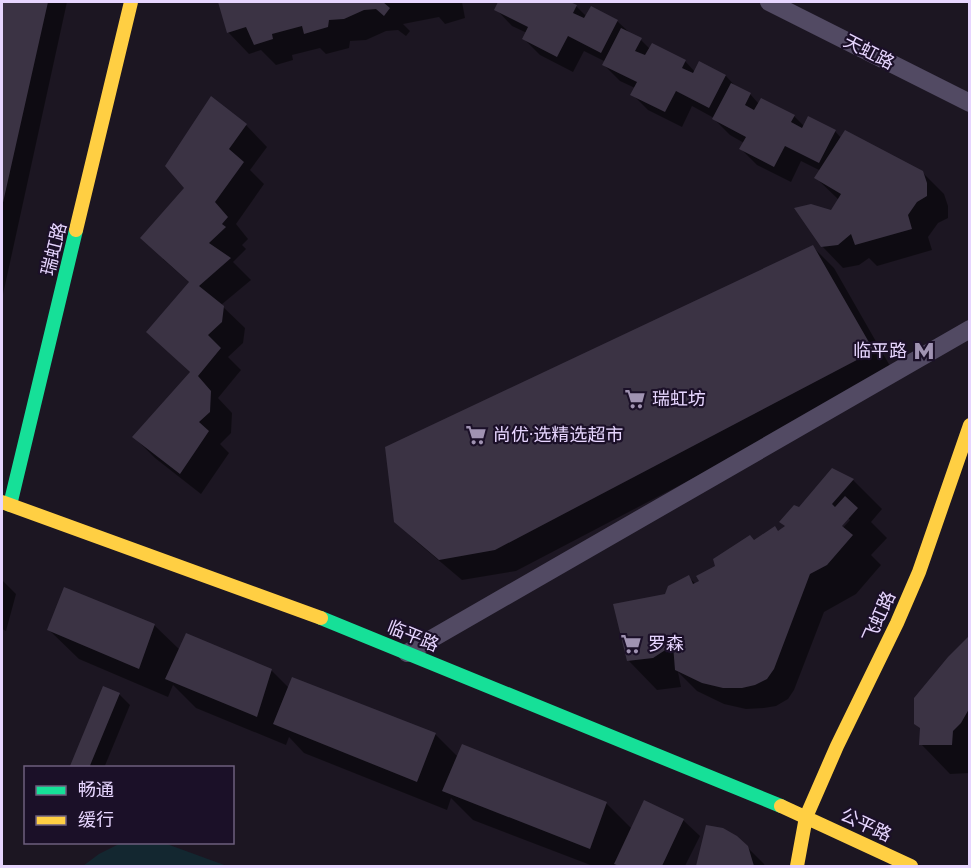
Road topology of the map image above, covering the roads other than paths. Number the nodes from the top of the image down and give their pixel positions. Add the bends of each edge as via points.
1 (131, 2) edge
2 (769, 2) edge
3 (969, 103) edge
4 (969, 329) edge
5 (969, 425) edge
6 (6, 504) edge
7 (407, 653) junction
8 (806, 817) junction
9 (797, 867) edge
10 (911, 867) edge

1 - 6 street, 瑞虹路
2 - 3 street, 天虹路
4 - 7 street
5 - 8 street, 飞虹路 via 919,572
6 - 7 street, 临平路 via 317,616
7 - 8 street, 临平路
8 - 9 street, 飞虹路
8 - 10 street, 公平路

